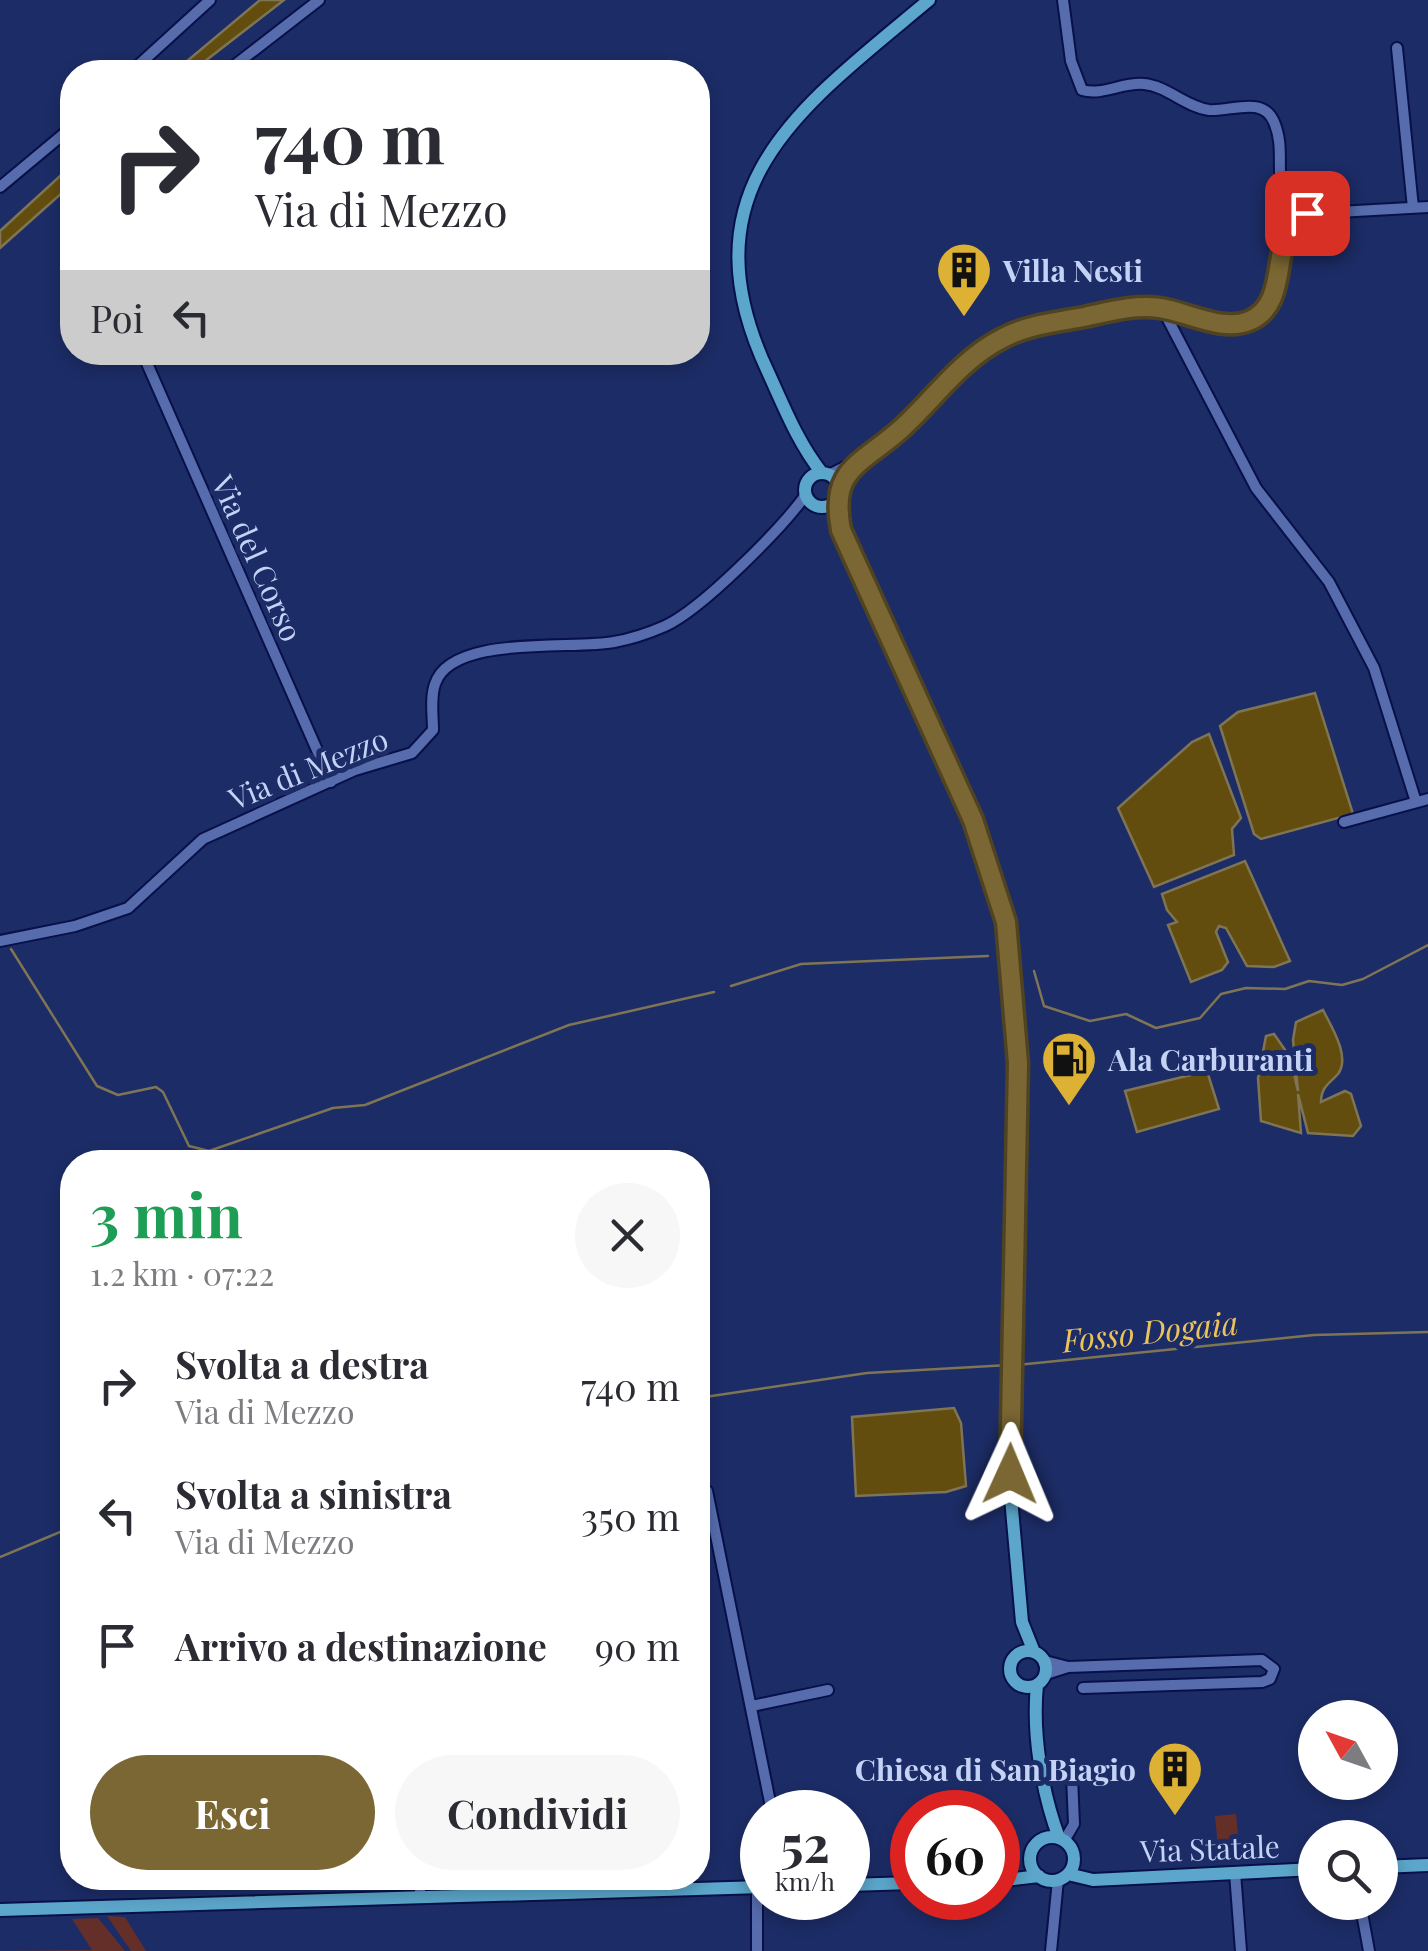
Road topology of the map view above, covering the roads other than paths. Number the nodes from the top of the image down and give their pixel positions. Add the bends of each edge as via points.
1 (210, 0) edge
2 (318, 0) edge
3 (929, 0) edge
4 (1063, 0) edge
5 (1398, 48) dead end
6 (143, 60) edge
7 (241, 60) edge
8 (60, 137) edge
9 (0, 187) edge
10 (1428, 207) edge
11 (1412, 208) junction
12 (1294, 220) junction
13 (1162, 308) junction
14 (148, 365) edge
15 (804, 451) junction
16 (849, 468) junction
17 (826, 474) junction
18 (808, 480) junction
19 (837, 494) junction
20 (813, 503) junction
21 (841, 530) junction
22 (331, 782) junction
23 (1422, 801) edge
24 (1344, 822) dead end
25 (0, 940) edge
26 (710, 1505) edge
27 (1022, 1622) junction
28 (1016, 1655) junction
29 (1155, 1664) junction
30 (1040, 1668) junction
31 (1021, 1686) junction
32 (1083, 1688) dead end
33 (1156, 1688) junction
34 (828, 1690) dead end
35 (752, 1706) junction
36 (1035, 1715) junction
37 (1072, 1777) dead end
38 (768, 1790) edge
39 (1049, 1812) junction
40 (1061, 1839) junction
41 (1043, 1840) junction
42 (1031, 1859) junction
43 (1428, 1865) edge
44 (1398, 1866) edge
45 (1020, 1867) edge
46 (1298, 1870) edge
47 (1235, 1872) junction
48 (1066, 1873) junction
49 (1041, 1878) junction
50 (1020, 1880) edge
51 (740, 1885) edge
52 (710, 1886) edge
53 (420, 1890) edge
54 (615, 1890) edge
55 (420, 1898) junction
56 (1052, 1908) junction
57 (0, 1910) edge
58 (759, 1920) edge
59 (1363, 1920) edge
60 (1049, 1947) edge
61 (757, 1951) edge
62 (1241, 1951) edge
63 (1369, 1951) edge

1 - 6 street
2 - 7 street
3 - 15 main road via 802,108 769,152 747,200 739,258 745,312
4 - 12 street via 1082,90 1143,84 1207,110 1254,106 1270,115 1279,192
5 - 11 street
8 - 9 street
10 - 11 street
11 - 12 street via 1307,213
12 - 13 street via 1273,296 1257,317 1227,324
13 - 16 street via 1118,310 1006,336 980,351
13 - 23 street via 1256,488 1329,582 1374,668
14 - 22 street, Via del Corso
15 - 17 main road
15 - 18 main road
16 - 17 street
16 - 19 street
17 - 18 main road
17 - 19 main road
18 - 20 main road
19 - 20 main road
19 - 21 main road
20 - 21 main road
20 - 22 street, Via di Mezzo via 794,511 696,605 664,626 613,642 462,657 435,684 433,730 422,744
21 - 27 main road via 973,820 1006,922 1018,1063 1010,1498
22 - 25 street, Via di Mezzo via 202,839 128,908
23 - 24 street
26 - 35 street
27 - 28 main road
27 - 30 main road
28 - 30 main road
28 - 31 main road via 1010,1671
29 - 30 street
29 - 33 street
29 - 33 street via 1262,1660 1274,1669 1262,1682
30 - 31 main road
30 - 36 main road
31 - 36 main road
32 - 33 street
34 - 35 street
35 - 38 street
36 - 39 main road
37 - 40 street via 1074,1824
39 - 40 main road
39 - 41 main road
40 - 41 main road
40 - 48 main road via 1072,1849
41 - 42 main road
42 - 45 main road
42 - 49 main road
43 - 44 main road
46 - 47 main road, Via Statale
47 - 48 main road, Via Statale via 1107,1878
47 - 62 street
48 - 49 main road
48 - 56 street
49 - 50 main road
49 - 56 street
51 - 52 main road
53 - 55 street
54 - 55 main road
55 - 57 main road
56 - 60 street
58 - 61 street
59 - 63 street

